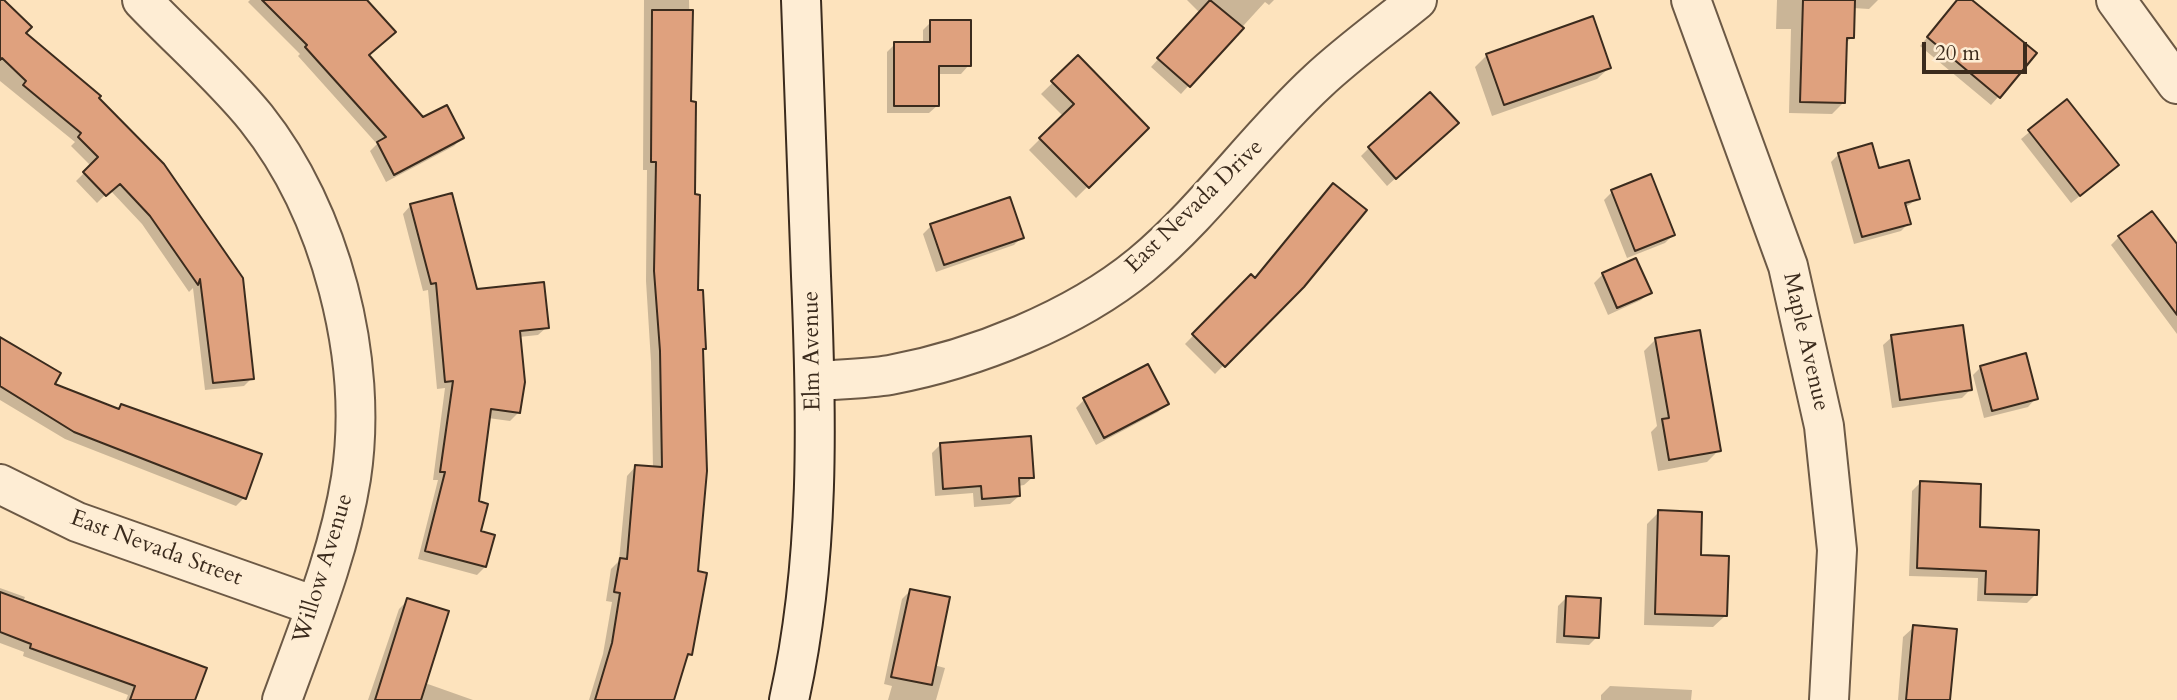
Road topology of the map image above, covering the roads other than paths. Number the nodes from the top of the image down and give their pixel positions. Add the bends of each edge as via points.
1 (142, 0) edge
2 (801, 0) edge
3 (1417, 0) edge
4 (1690, 0) edge
5 (2116, 0) edge
6 (2177, 84) edge
7 (816, 380) junction
8 (0, 484) edge
9 (315, 606) junction
10 (282, 700) edge
11 (789, 700) edge
12 (1829, 700) edge

1 - 9 street, Willow Avenue via 256,118 310,209 337,283 352,350 355,415 351,477
2 - 7 street, Elm Avenue
3 - 7 street, East Nevada Drive via 1317,81 1184,223 1141,265 1100,293 1057,319 986,348 889,375
4 - 12 street, Maple Avenue via 1788,266 1824,426 1837,550
5 - 6 street
7 - 11 street, Elm Avenue via 814,526
8 - 9 street, East Nevada Street via 77,522
9 - 10 street, Willow Avenue

